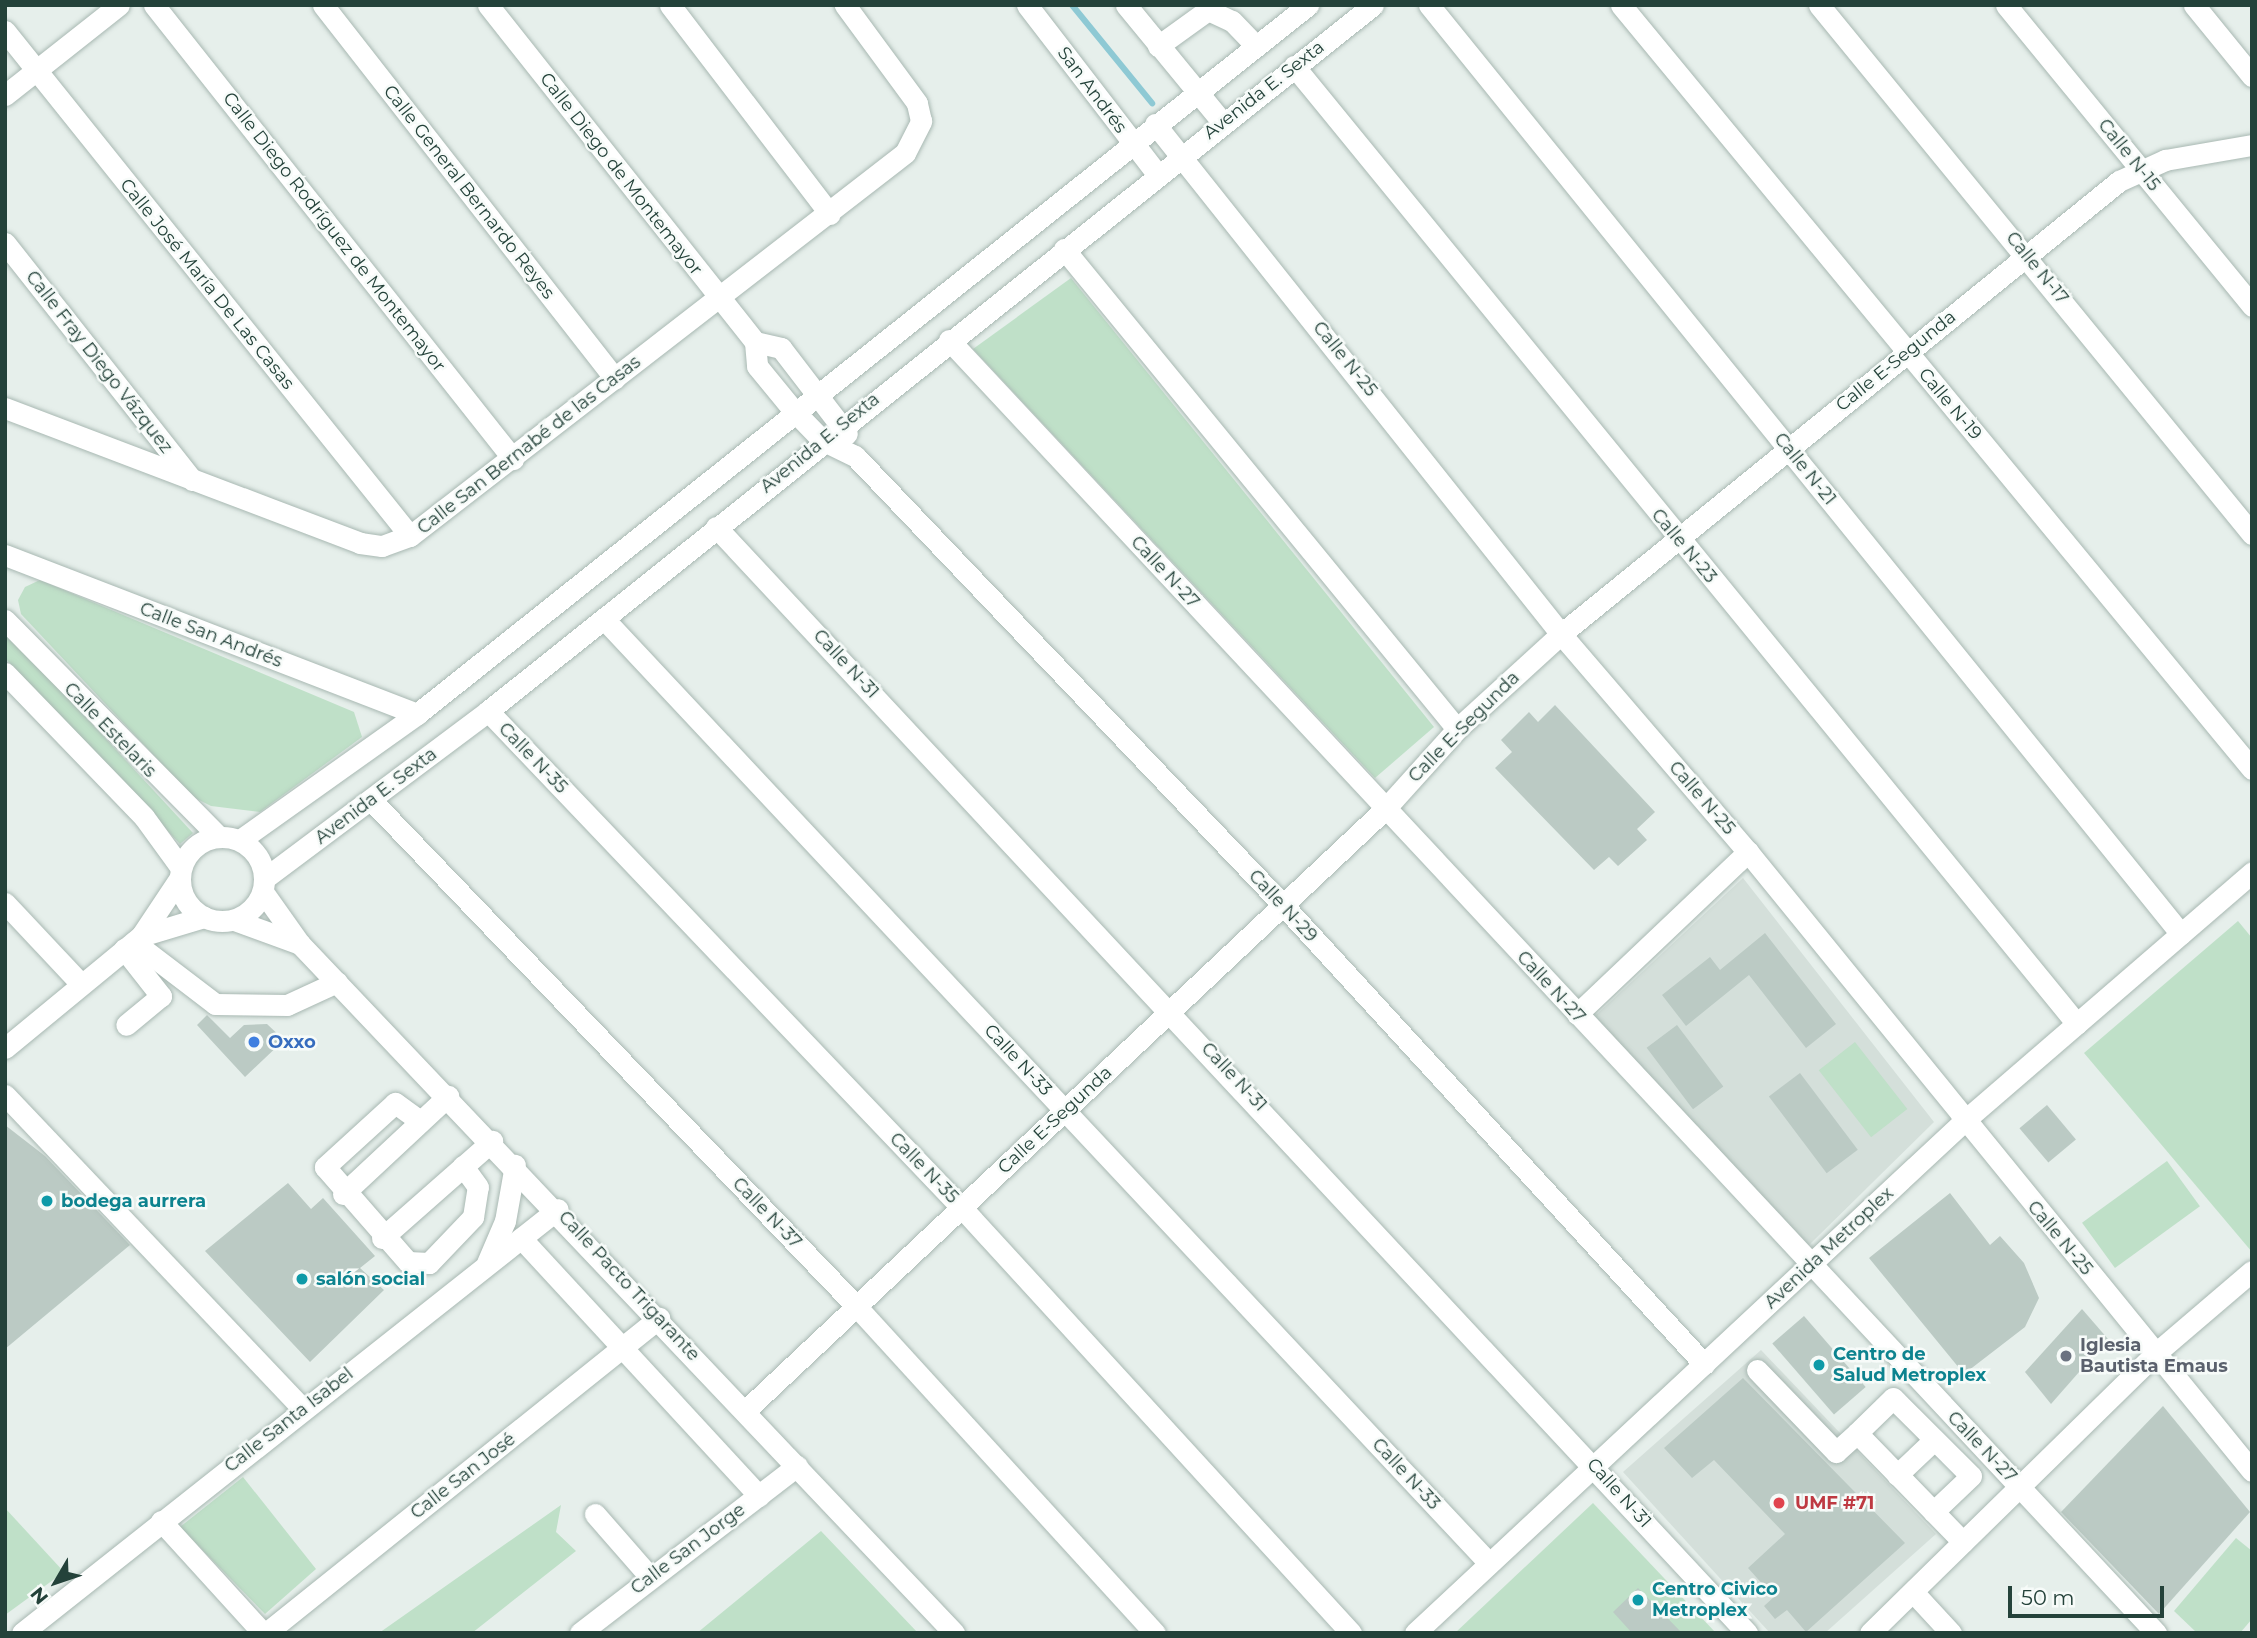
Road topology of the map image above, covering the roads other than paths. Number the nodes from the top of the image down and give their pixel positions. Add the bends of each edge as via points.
1 (119, 5) edge
2 (154, 5) edge
3 (323, 5) edge
4 (488, 5) edge
5 (670, 5) edge
6 (845, 5) edge
7 (1027, 5) edge
8 (1126, 5) edge
9 (1308, 5) edge
10 (1373, 5) edge
11 (1429, 5) edge
12 (1621, 5) edge
13 (1819, 5) edge
14 (2006, 5) edge
15 (2194, 5) edge
16 (5, 31) edge
17 (1158, 46) junction
18 (1256, 46) junction
19 (1294, 66) junction
20 (37, 71) junction
21 (2252, 76) edge
22 (1196, 92) junction
23 (5, 95) edge
24 (1222, 122) junction
25 (1155, 124) junction
26 (1133, 143) junction
27 (2252, 145) edge
28 (1179, 155) junction
29 (2141, 168) junction
30 (1157, 174) junction
31 (830, 214) junction
32 (5, 243) edge
33 (1064, 249) junction
34 (2026, 254) junction
35 (718, 298) junction
36 (2252, 306) edge
37 (949, 340) junction
38 (755, 342) junction
39 (1907, 352) junction
40 (615, 379) junction
41 (818, 392) junction
42 (5, 408) edge
43 (794, 411) junction
44 (843, 424) junction
45 (821, 440) junction
46 (1789, 449) junction
47 (855, 456) junction
48 (513, 459) junction
49 (192, 480) junction
50 (716, 527) junction
51 (2252, 534) edge
52 (410, 536) junction
53 (1677, 538) junction
54 (5, 555) edge
55 (604, 619) junction
56 (5, 620) edge
57 (1561, 634) junction
58 (5, 673) edge
59 (488, 711) junction
60 (417, 714) junction
61 (1457, 729) junction
62 (2252, 769) edge
63 (372, 801) junction
64 (1385, 809) junction
65 (218, 836) junction
66 (240, 839) junction
67 (1748, 852) junction
68 (2252, 872) edge
69 (180, 874) junction
70 (264, 885) junction
71 (5, 903) edge
72 (1283, 905) junction
73 (204, 917) junction
74 (234, 920) junction
75 (2181, 934) junction
76 (133, 942) junction
77 (300, 944) junction
78 (337, 982) junction
79 (80, 984) junction
80 (1173, 1010) junction
81 (1577, 1014) junction
82 (2077, 1024) junction
83 (126, 1025) dead end
84 (5, 1048) edge
85 (5, 1095) edge
86 (448, 1096) junction
87 (1065, 1111) junction
88 (420, 1121) junction
89 (1964, 1121) junction
90 (492, 1141) junction
91 (515, 1165) junction
92 (463, 1166) junction
93 (343, 1194) junction
94 (962, 1208) junction
95 (558, 1209) junction
96 (382, 1238) junction
97 (522, 1238) junction
98 (1810, 1265) junction
99 (485, 1267) junction
100 (2252, 1271) edge
101 (857, 1307) junction
102 (659, 1318) junction
103 (623, 1349) junction
104 (2156, 1353) junction
105 (1704, 1364) junction
106 (1758, 1370) dead end
107 (303, 1409) junction
108 (745, 1411) junction
109 (1857, 1433) junction
110 (1934, 1440) junction
111 (1593, 1465) junction
112 (797, 1466) junction
113 (2252, 1471) edge
114 (1897, 1475) junction
115 (2020, 1487) junction
116 (759, 1496) junction
117 (1933, 1512) junction
118 (595, 1514) dead end
119 (161, 1521) junction
120 (1963, 1542) junction
121 (1489, 1563) junction
122 (650, 1577) junction
123 (1913, 1592) junction
124 (22, 1633) edge
125 (265, 1633) edge
126 (580, 1633) edge
127 (954, 1633) edge
128 (1155, 1633) edge
129 (1351, 1633) edge
130 (1415, 1633) edge
131 (1746, 1633) edge
132 (1870, 1633) edge
133 (1951, 1633) edge
134 (2156, 1633) edge

1 - 20 street
2 - 48 street, Calle Diego Rodríguez de Montemayor
3 - 40 street, Calle General Bernardo Reyes
4 - 35 street, Calle Diego de Montemayor
5 - 31 street
6 - 31 street, Calle San Bernabé de las Casas via 905,81 921,121 905,153
7 - 26 street, San Andrés
8 - 17 street
9 - 18 street
10 - 19 street, Avenida E. Sexta
11 - 46 street, Calle N-21
12 - 39 street, Calle N-19
13 - 34 street, Calle N-17
14 - 29 street, Calle N-15
15 - 21 street
16 - 20 street, Calle José María De Las Casas
17 - 18 street via 1208,10 1232,20
17 - 22 street
18 - 22 street
19 - 24 street, Avenida E. Sexta
19 - 53 street, Calle N-23
20 - 23 street
20 - 52 street, Calle José María De Las Casas
22 - 24 street
22 - 25 street
24 - 28 street, Avenida E. Sexta
25 - 26 street
25 - 28 street, Calle N-25
26 - 30 street, San Andrés
26 - 41 street
27 - 29 street, Calle E-Segunda
28 - 30 street, Avenida E. Sexta
28 - 57 street, Calle N-25
29 - 34 street, Calle E-Segunda
29 - 36 street, Calle N-15
30 - 33 street, Avenida E. Sexta
31 - 35 street, Calle San Bernabé de las Casas
32 - 49 street, Calle Fray Diego Vázquez
33 - 37 street, Avenida E. Sexta
33 - 61 street
34 - 39 street, Calle E-Segunda
34 - 51 street, Calle N-17
35 - 38 street, Calle Diego de Montemayor
35 - 40 street, Calle San Bernabé de las Casas
37 - 44 street, Avenida E. Sexta
37 - 64 street, Calle N-27
38 - 41 street, Calle Diego de Montemayor via 781,348
38 - 43 street, Calle Diego de Montemayor via 757,366
39 - 46 street, Calle E-Segunda
39 - 62 street, Calle N-19
40 - 48 street, Calle San Bernabé de las Casas
41 - 43 street
41 - 44 street, Calle Diego de Montemayor
42 - 49 street, Calle San Bernabé de las Casas
43 - 45 street, Calle Diego de Montemayor
43 - 60 street
44 - 45 street, Avenida E. Sexta
44 - 47 street, Calle N-29
45 - 47 street, Calle N-29
45 - 50 street, Avenida E. Sexta
46 - 53 street, Calle E-Segunda
46 - 75 street, Calle N-21
47 - 72 street, Calle N-29
48 - 52 street, Calle San Bernabé de las Casas
49 - 52 street, Calle San Bernabé de las Casas via 369,546
50 - 55 street, Avenida E. Sexta
50 - 80 street, Calle N-31
53 - 57 street, Calle E-Segunda
53 - 82 street, Calle N-23
54 - 60 street, Calle San Andrés
55 - 59 street, Avenida E. Sexta
55 - 87 street, Calle N-33
56 - 65 street, Calle Estelaris
57 - 61 street, Calle E-Segunda
57 - 67 street, Calle N-25
58 - 69 street, Calle Estelaris via 144,817
59 - 63 street, Avenida E. Sexta
59 - 94 street, Calle N-35
60 - 66 street
61 - 64 street, Calle E-Segunda
63 - 70 street, Avenida E. Sexta
63 - 101 street, Calle N-37
64 - 72 street, Calle E-Segunda
64 - 81 street, Calle N-27
65 - 66 street
65 - 69 street via 189,851
66 - 70 street via 253,849
67 - 81 street
67 - 89 street, Calle N-25
68 - 75 street, Avenida Metroplex
69 - 73 street via 184,897
69 - 76 street
70 - 74 street
70 - 77 street, Calle Pacto Trigarante
71 - 79 street
72 - 80 street, Calle E-Segunda
72 - 105 street, Calle N-29
73 - 74 street
73 - 76 street
74 - 77 street, Calle Pacto Trigarante
75 - 82 street, Avenida Metroplex
76 - 78 street via 215,1004 286,1004
76 - 79 street
76 - 83 street via 161,996
77 - 78 street, Calle Pacto Trigarante
78 - 86 street, Calle Pacto Trigarante
79 - 84 street
80 - 87 street, Calle E-Segunda
80 - 111 street, Calle N-31
81 - 98 street, Calle N-27
82 - 89 street, Avenida Metroplex
85 - 107 street
86 - 88 street
86 - 90 street, Calle Pacto Trigarante
87 - 94 street, Calle E-Segunda
87 - 121 street, Calle N-33
88 - 93 street
88 - 93 street via 395,1102 329,1160 325,1172
89 - 98 street, Avenida Metroplex
89 - 104 street, Calle N-25
90 - 91 street, Calle Pacto Trigarante
90 - 92 street
91 - 95 street, Calle Pacto Trigarante
91 - 99 street via 505,1221
92 - 96 street
92 - 96 street via 478,1187 473,1217 429,1263 408,1262
93 - 96 street
94 - 101 street, Calle E-Segunda
94 - 129 street, Calle N-35
95 - 97 street, Calle Santa Isabel
95 - 102 street, Calle Pacto Trigarante
97 - 99 street, Calle Santa Isabel
97 - 103 street
98 - 105 street, Avenida Metroplex
98 - 115 street, Calle N-27
99 - 107 street, Calle Santa Isabel
100 - 104 street
101 - 108 street, Calle E-Segunda
101 - 128 street, Calle N-37
102 - 103 street, Calle San José
102 - 108 street, Calle Pacto Trigarante
103 - 116 street
103 - 125 street, Calle San José
104 - 113 street, Calle N-25
104 - 115 street
105 - 111 street, Avenida Metroplex
106 - 109 street via 1836,1452
107 - 119 street, Calle Santa Isabel
108 - 112 street, Calle Pacto Trigarante
109 - 110 street via 1893,1398
109 - 114 street
110 - 114 street
110 - 117 street via 1970,1476
111 - 121 street, Avenida Metroplex
111 - 131 street, Calle N-31
112 - 116 street, Calle San Jorge
112 - 127 street, Calle Pacto Trigarante
114 - 117 street
115 - 120 street
115 - 134 street, Calle N-27
116 - 122 street, Calle San Jorge
117 - 120 street
118 - 122 street
119 - 124 street, Calle Santa Isabel
119 - 125 street
120 - 123 street
121 - 130 street, Avenida Metroplex
122 - 126 street, Calle San Jorge
123 - 132 street
123 - 133 street

